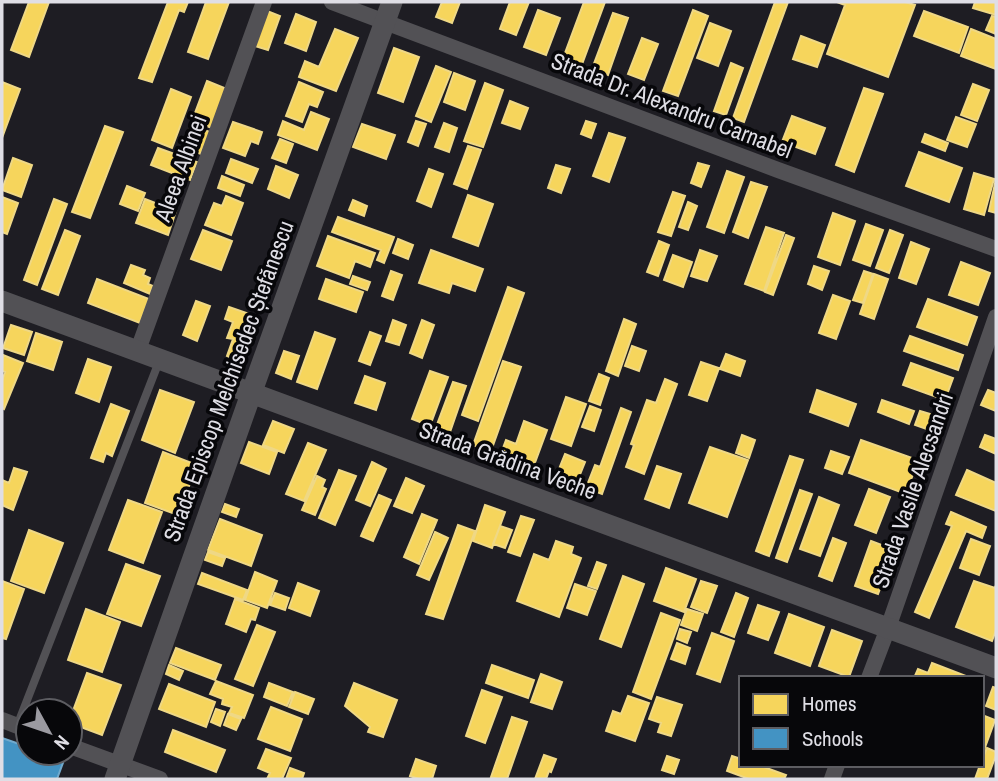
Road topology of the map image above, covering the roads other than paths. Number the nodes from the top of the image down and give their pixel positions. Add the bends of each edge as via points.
1 (264, 2) edge
2 (332, 2) edge
3 (389, 12) edge
4 (996, 249) edge
5 (2, 301) edge
6 (996, 317) edge
7 (138, 350) junction
8 (160, 359) junction
9 (251, 394) junction
10 (888, 628) junction
11 (996, 668) edge
12 (870, 676) edge
13 (35, 697) edge
14 (84, 754) edge
15 (117, 772) edge
16 (160, 779) edge

1 - 7 street, Aleea Albinei
2 - 3 street, Strada Dr. Alexandru Carnabel
3 - 4 street, Strada Dr. Alexandru Carnabel via 766,165
3 - 9 street, Strada Episcop Melchisedec Ștefănescu
5 - 7 street, Strada Grădina Veche
6 - 10 street, Strada Vasile Alecsandri
7 - 8 street, Strada Grădina Veche
8 - 9 street, Strada Grădina Veche
8 - 13 lane
9 - 10 street, Strada Grădina Veche
9 - 15 street, Strada Episcop Melchisedec Ștefănescu
10 - 11 street, Strada Grădina Veche
10 - 12 street, Strada Vasile Alecsandri
14 - 15 street
15 - 16 street

